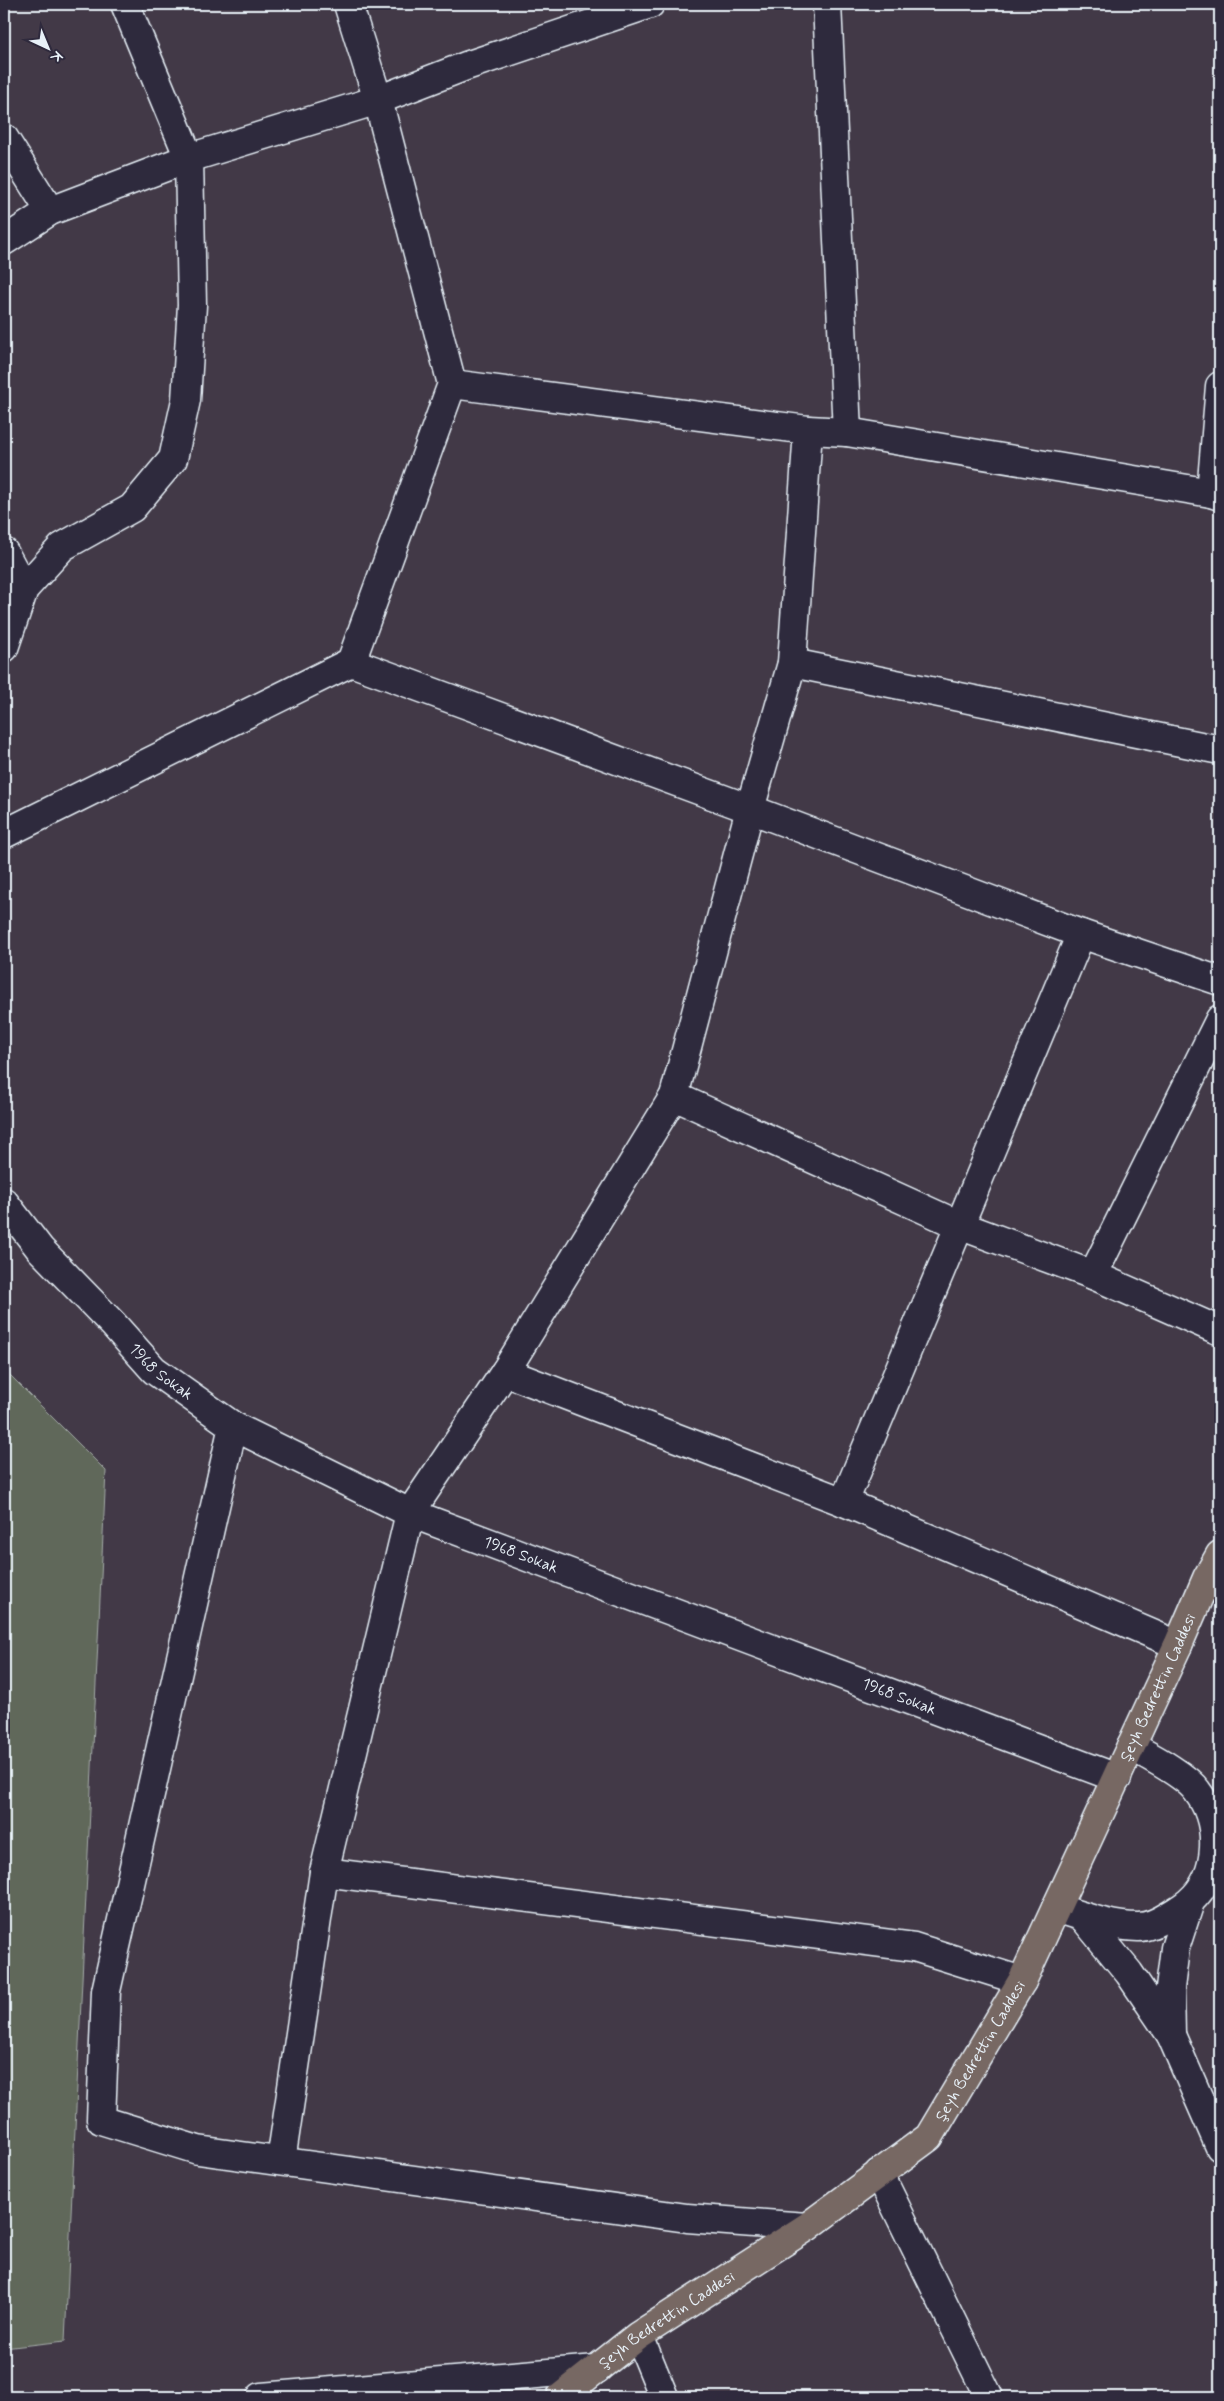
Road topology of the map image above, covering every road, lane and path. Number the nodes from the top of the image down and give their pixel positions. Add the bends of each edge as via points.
1 (125, 4) edge
2 (348, 4) edge
3 (650, 4) edge
4 (827, 4) edge
5 (378, 100) junction
6 (4, 138) edge
7 (189, 158) junction
8 (50, 211) junction
9 (4, 242) edge
10 (452, 384) junction
11 (1220, 386) edge
12 (808, 430) junction
13 (847, 432) junction
14 (1216, 494) edge
15 (4, 552) edge
16 (24, 589) junction
17 (4, 648) edge
18 (351, 662) junction
19 (792, 662) junction
20 (1220, 750) edge
21 (750, 809) junction
22 (4, 834) edge
23 (1082, 934) junction
24 (1220, 981) edge
25 (1220, 1019) edge
26 (674, 1096) junction
27 (4, 1202) edge
28 (959, 1225) junction
29 (1093, 1275) junction
30 (1220, 1331) edge
31 (505, 1372) junction
32 (233, 1426) junction
33 (844, 1502) junction
34 (410, 1513) junction
35 (1220, 1555) edge
36 (1214, 1582) edge
37 (1178, 1645) junction
38 (1131, 1746) junction
39 (1117, 1778) junction
40 (1208, 1792) edge
41 (324, 1872) junction
42 (1213, 1875) edge
43 (1190, 1902) junction
44 (1056, 1908) junction
45 (1082, 1917) junction
46 (1022, 1980) junction
47 (1171, 2034) junction
48 (1220, 2147) edge
49 (281, 2161) junction
50 (879, 2173) junction
51 (807, 2227) junction
52 (639, 2336) junction
53 (597, 2369) junction
54 (261, 2397) edge
55 (561, 2397) edge
56 (664, 2397) edge
57 (989, 2397) edge

1 - 7 street
2 - 5 street
3 - 5 street via 466,66
4 - 13 street
5 - 7 street
5 - 10 street
6 - 8 street
7 - 8 street
7 - 16 street via 192,305 186,400 173,459 132,508 62,547
8 - 9 street
10 - 12 street
10 - 18 street
11 - 14 street
12 - 13 street
12 - 19 street
13 - 14 street
15 - 16 street
16 - 17 street
18 - 21 street
18 - 22 street
19 - 20 street
19 - 21 street
21 - 23 street
21 - 26 street
23 - 24 street
23 - 28 street
25 - 29 street
26 - 28 street
26 - 31 street
27 - 32 street, 1968 Sokak via 40,1249 154,1370
28 - 29 street
28 - 33 street
29 - 30 street
31 - 33 street
31 - 34 street
32 - 34 street, 1968 Sokak
32 - 49 street via 106,1991 101,2120 198,2150
33 - 37 street
34 - 39 street, 1968 Sokak
34 - 41 street
35 - 36 main road, Şeyh Bedrettin Caddesi
36 - 37 main road, Şeyh Bedrettin Caddesi
37 - 38 main road, Şeyh Bedrettin Caddesi
38 - 39 main road, Şeyh Bedrettin Caddesi
38 - 40 street
39 - 44 main road, Şeyh Bedrettin Caddesi
40 - 42 street via 1215,1844
41 - 46 street via 914,1947
41 - 49 street
42 - 43 street
43 - 45 street via 1163,1919 1140,1927
43 - 47 street via 1175,1948 1170,1988
44 - 45 street
44 - 46 main road, Şeyh Bedrettin Caddesi
45 - 47 street via 1129,1973
46 - 50 main road, Şeyh Bedrettin Caddesi via 929,2137
47 - 48 street
49 - 51 street via 688,2218
50 - 51 main road, Şeyh Bedrettin Caddesi
50 - 57 street
51 - 52 main road, Şeyh Bedrettin Caddesi
52 - 53 main road, Şeyh Bedrettin Caddesi
52 - 56 street
53 - 54 street
53 - 55 main road, Şeyh Bedrettin Caddesi

